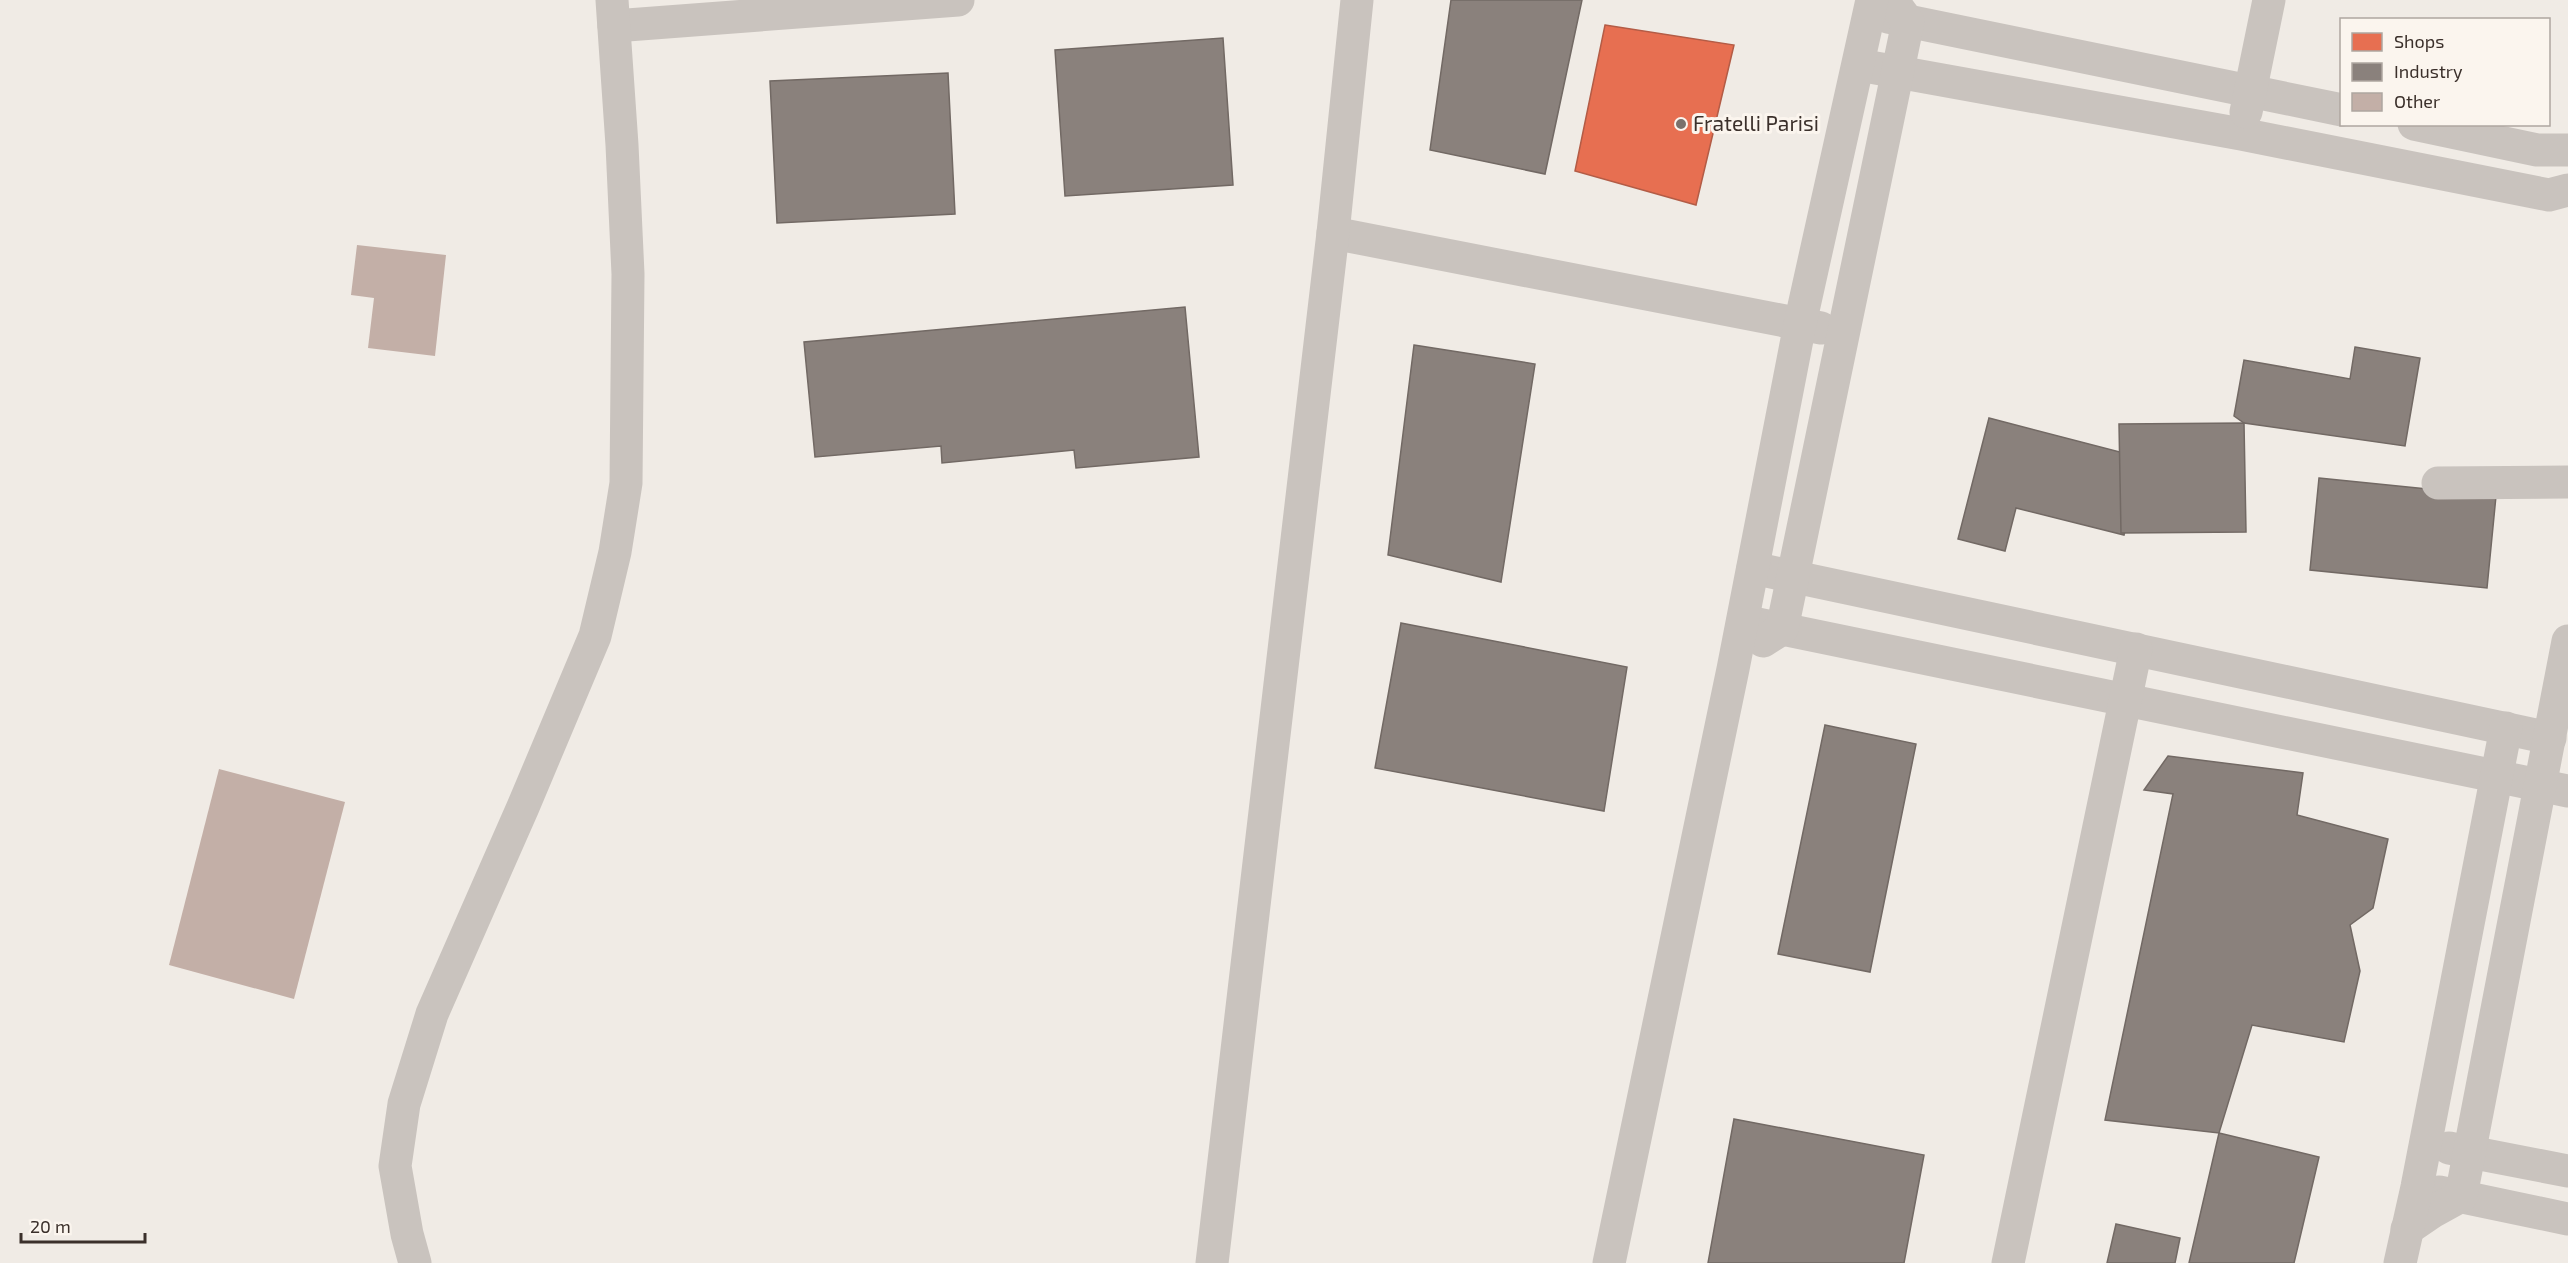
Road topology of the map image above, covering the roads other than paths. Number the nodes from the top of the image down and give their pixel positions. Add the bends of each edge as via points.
1 (958, 0) edge
2 (1357, 0) edge
3 (2269, 0) edge
4 (1885, 9) edge
5 (613, 13) edge
6 (1859, 65) junction
7 (1897, 72) junction
8 (2250, 91) junction
9 (2340, 110) edge
10 (2423, 126) edge
11 (2241, 134) junction
12 (2568, 150) edge
13 (2568, 190) edge
14 (1333, 233) junction
15 (1800, 324) junction
16 (1843, 333) junction
17 (2568, 482) edge
18 (2438, 483) dead end
19 (1753, 568) junction
20 (1793, 576) junction
21 (1743, 621) junction
22 (1782, 629) junction
23 (2568, 641) edge
24 (2136, 649) junction
25 (1733, 669) junction
26 (2125, 699) junction
27 (2506, 728) junction
28 (2550, 738) junction
29 (2496, 776) junction
30 (2554, 788) edge
31 (2425, 1143) junction
32 (2470, 1152) junction
33 (2568, 1171) edge
34 (2417, 1187) junction
35 (2461, 1196) junction
36 (2568, 1219) edge
37 (2407, 1229) junction
38 (415, 1263) edge
39 (1212, 1263) edge
40 (1610, 1263) edge
41 (2008, 1263) edge
42 (2400, 1263) edge

1 - 5 street
2 - 14 street
3 - 8 street
4 - 6 street
4 - 7 street
4 - 8 street
5 - 38 street via 628,274 624,495 615,552 595,636 432,1014 404,1104 395,1166
6 - 7 street
6 - 15 street
7 - 11 street
7 - 16 street
8 - 9 street
8 - 11 street
10 - 12 street via 2537,150
11 - 13 street via 2549,195
14 - 15 street
14 - 39 street
15 - 16 street
15 - 19 street
16 - 20 street
17 - 18 street
19 - 20 street
19 - 21 street
20 - 22 street
20 - 24 street
21 - 22 street
21 - 25 street
22 - 25 street via 1756,645
22 - 26 street
23 - 28 street
24 - 26 street
24 - 27 street
25 - 40 street
26 - 29 street
26 - 41 street
27 - 28 street
27 - 29 street
28 - 30 street
29 - 30 street
29 - 31 street
30 - 32 street
31 - 32 street
31 - 34 street
32 - 33 street
32 - 35 street
34 - 35 street
34 - 37 street
35 - 36 street
35 - 37 street
37 - 42 street

